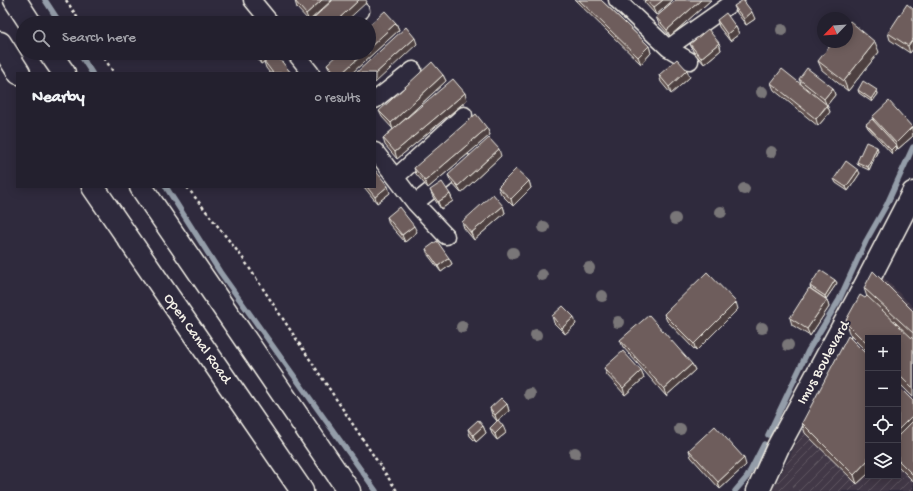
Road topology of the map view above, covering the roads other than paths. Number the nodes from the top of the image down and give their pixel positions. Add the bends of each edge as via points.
1 (15, 0) edge
2 (619, 0) edge
3 (736, 0) edge
4 (260, 3) edge
5 (361, 11) dead end
6 (25, 16) edge
7 (267, 16) edge
8 (355, 16) edge
9 (0, 43) edge
10 (668, 48) junction
11 (55, 60) edge
12 (690, 60) dead end
13 (413, 70) dead end
14 (18, 72) edge
15 (63, 72) edge
16 (376, 99) edge
17 (464, 115) dead end
18 (376, 152) edge
19 (479, 152) edge
20 (396, 177) junction
21 (94, 188) edge
22 (142, 188) edge
23 (913, 193) edge
24 (415, 202) junction
25 (446, 236) dead end
26 (302, 491) edge
27 (349, 491) edge
28 (758, 491) edge

1 - 6 main road
2 - 10 street
3 - 10 street
4 - 7 street
5 - 8 street
9 - 14 main road
10 - 12 street
11 - 15 main road
13 - 16 street
17 - 20 street
18 - 20 street
19 - 24 street
20 - 24 street
21 - 26 main road, Open Canal Road
22 - 27 main road
23 - 28 main road, Imus Boulevard via 778,447
24 - 25 street

